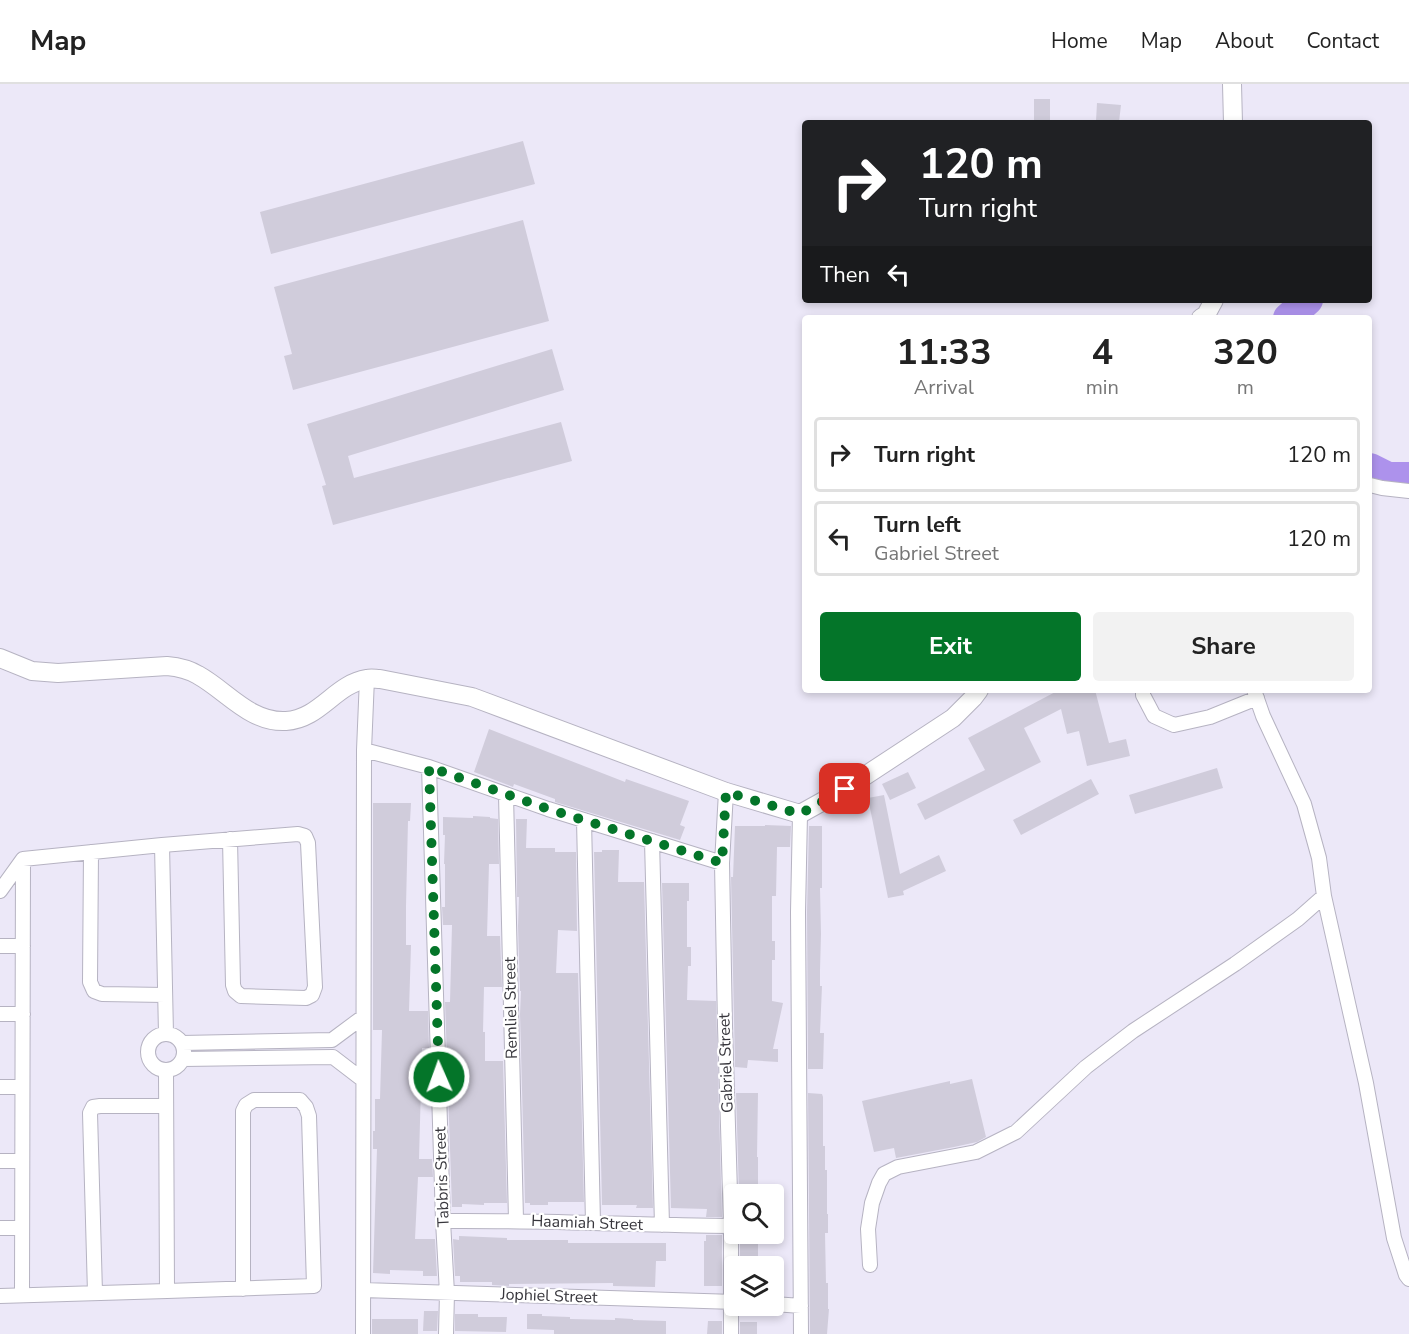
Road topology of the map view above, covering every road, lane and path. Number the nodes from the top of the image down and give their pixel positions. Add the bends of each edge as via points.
1 (1233, 84) edge
2 (1233, 120) edge
3 (1372, 486) edge
4 (1409, 491) edge
5 (0, 658) edge
6 (367, 678) junction
7 (977, 693) edge
8 (1143, 693) edge
9 (1256, 694) edge
10 (364, 750) junction
11 (429, 767) junction
12 (726, 792) junction
13 (506, 795) junction
14 (800, 814) junction
15 (584, 820) junction
16 (230, 839) junction
17 (652, 841) junction
18 (162, 844) junction
19 (91, 852) junction
20 (23, 858) junction
21 (722, 863) junction
22 (0, 891) edge
23 (1324, 896) junction
24 (0, 946) edge
25 (23, 946) junction
26 (165, 995) junction
27 (0, 1014) edge
28 (23, 1014) junction
29 (363, 1017) junction
30 (166, 1034) junction
31 (332, 1040) junction
32 (182, 1043) junction
33 (333, 1057) junction
34 (183, 1059) junction
35 (166, 1071) junction
36 (363, 1080) junction
37 (0, 1087) edge
38 (22, 1087) junction
39 (165, 1106) junction
40 (0, 1161) edge
41 (22, 1161) junction
42 (730, 1184) edge
43 (516, 1220) junction
44 (443, 1221) junction
45 (593, 1222) junction
46 (662, 1225) junction
47 (724, 1226) edge
48 (0, 1228) edge
49 (22, 1228) junction
50 (870, 1265) dead end
51 (1409, 1279) edge
52 (243, 1288) junction
53 (363, 1290) junction
54 (166, 1291) junction
55 (95, 1293) junction
56 (447, 1293) junction
57 (22, 1295) junction
58 (0, 1296) edge
59 (724, 1301) edge
60 (784, 1305) edge
61 (801, 1306) junction
62 (732, 1316) edge
63 (363, 1334) edge
64 (447, 1334) edge
65 (731, 1334) edge
66 (801, 1334) edge

1 - 2 street
3 - 4 street
5 - 6 street via 32,671 58,673 182,668 254,714 287,721 302,718 340,691
6 - 10 street
6 - 12 street via 472,698
7 - 14 street via 953,718
8 - 9 street via 1154,716 1174,725 1210,717
9 - 23 street via 1304,804
10 - 11 street
10 - 29 street
11 - 13 street
11 - 44 street, Tabbris Street
12 - 14 street
12 - 21 street, Gabriel Street
13 - 15 street
13 - 43 street, Remliel Street
14 - 61 street
15 - 17 street
15 - 45 street
16 - 16 street via 305,836 315,987 312,995 241,996 236,992
16 - 18 street
17 - 21 street
17 - 46 street
18 - 19 street
18 - 26 street
19 - 20 street
19 - 26 street via 90,982 94,991
20 - 22 street
20 - 25 street
21 - 42 street, Gabriel Street
23 - 50 street via 1298,920 1086,1067 1016,1132 976,1152 898,1167 884,1174 872,1203 868,1229
23 - 51 street via 1366,1083 1394,1238
24 - 25 street
25 - 28 street
26 - 30 street
27 - 28 street
28 - 38 street
29 - 31 street
29 - 36 street
30 - 32 street
30 - 35 street via 156,1037 148,1051 153,1066
31 - 32 street
31 - 33 street
32 - 34 street
33 - 34 street
33 - 36 street
34 - 35 street via 175,1069
35 - 39 street
36 - 53 street
37 - 38 street
38 - 41 street
39 - 54 street
39 - 55 street via 100,1106 93,1107 90,1113
40 - 41 street
41 - 49 street
43 - 44 street, Haamiah Street
43 - 45 street, Haamiah Street
44 - 56 street, Tabbris Street
45 - 46 street, Haamiah Street
46 - 47 street, Haamiah Street
48 - 49 street
49 - 57 street
52 - 52 street via 314,1286 309,1116 300,1100 254,1100 243,1111
52 - 54 street
53 - 56 street, Jophiel Street
53 - 63 street
54 - 55 street
55 - 57 street
56 - 59 street, Jophiel Street
56 - 64 street, Tabbris Street
57 - 58 street
60 - 61 street
61 - 66 street
62 - 65 street, Gabriel Street

